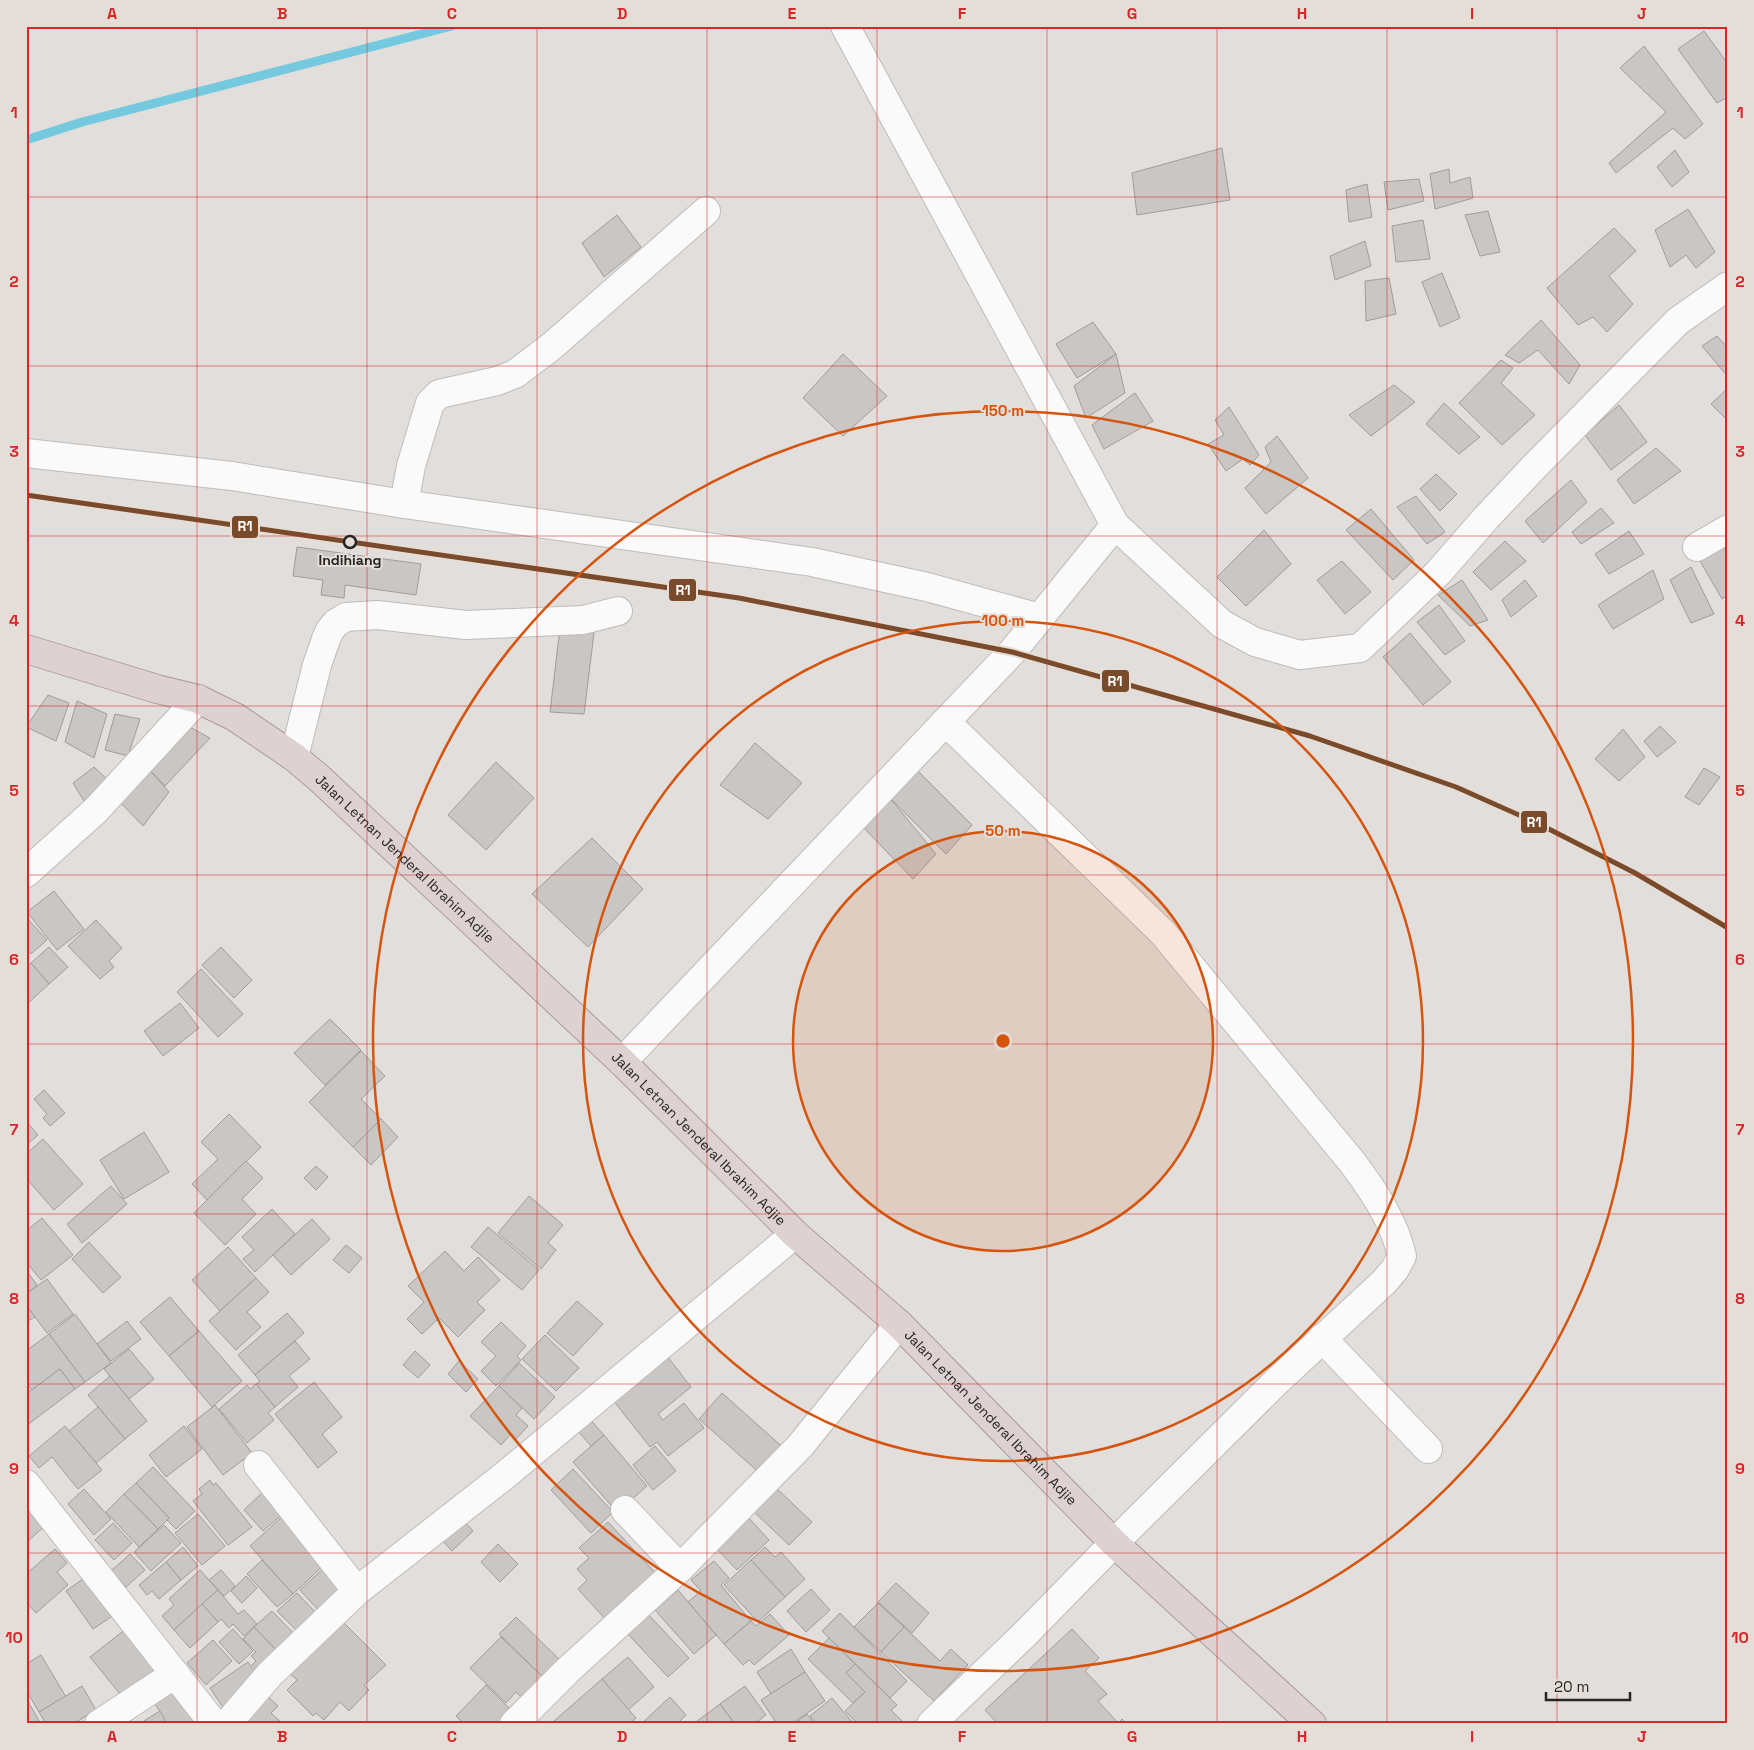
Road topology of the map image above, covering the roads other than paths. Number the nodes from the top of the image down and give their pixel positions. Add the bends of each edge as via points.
1 (845, 26) edge
2 (706, 211) dead end
3 (1728, 286) edge
4 (26, 453) edge
5 (404, 504) junction
6 (1116, 525) junction
7 (1728, 528) edge
8 (1697, 547) dead end
9 (618, 610) dead end
10 (1040, 618) junction
11 (26, 649) edge
12 (198, 699) junction
13 (946, 722) junction
14 (294, 758) junction
15 (26, 873) edge
16 (622, 1062) junction
17 (796, 1234) junction
18 (899, 1324) junction
19 (1322, 1338) junction
20 (1428, 1449) dead end
21 (258, 1465) dead end
22 (26, 1484) edge
23 (625, 1510) dead end
24 (1114, 1543) junction
25 (680, 1568) junction
26 (357, 1592) junction
27 (174, 1674) junction
28 (1306, 1718) edge
29 (99, 1724) edge
30 (214, 1724) edge
31 (227, 1724) edge
32 (514, 1724) edge
33 (931, 1724) edge

1 - 6 street
2 - 5 street via 552,346 515,374 434,398 411,466
3 - 6 street via 1678,321 1532,468 1438,573 1360,648 1300,655 1255,642 1222,624
4 - 5 street via 232,476
5 - 10 street via 812,562 927,587
6 - 10 street
7 - 8 street
9 - 14 street via 583,620 466,625 377,615 346,617 336,623 326,639
10 - 13 street
11 - 12 highway, Jalan Letnan Jenderal Ibrahim Adjie
12 - 14 highway, Jalan Letnan Jenderal Ibrahim Adjie via 235,717
12 - 15 street via 96,810
13 - 16 street
13 - 19 street via 1163,933 1373,1190 1402,1256 1384,1282
14 - 16 highway, Jalan Letnan Jenderal Ibrahim Adjie
16 - 17 highway, Jalan Letnan Jenderal Ibrahim Adjie
17 - 18 highway, Jalan Letnan Jenderal Ibrahim Adjie
17 - 26 street via 504,1476
18 - 24 highway, Jalan Letnan Jenderal Ibrahim Adjie
18 - 25 street via 800,1446
19 - 20 street
19 - 24 street
21 - 26 street
22 - 27 street
23 - 25 street
24 - 28 highway, Jalan Letnan Jenderal Ibrahim Adjie
24 - 33 street
25 - 32 street
26 - 31 street via 270,1674
27 - 29 street
27 - 30 street

